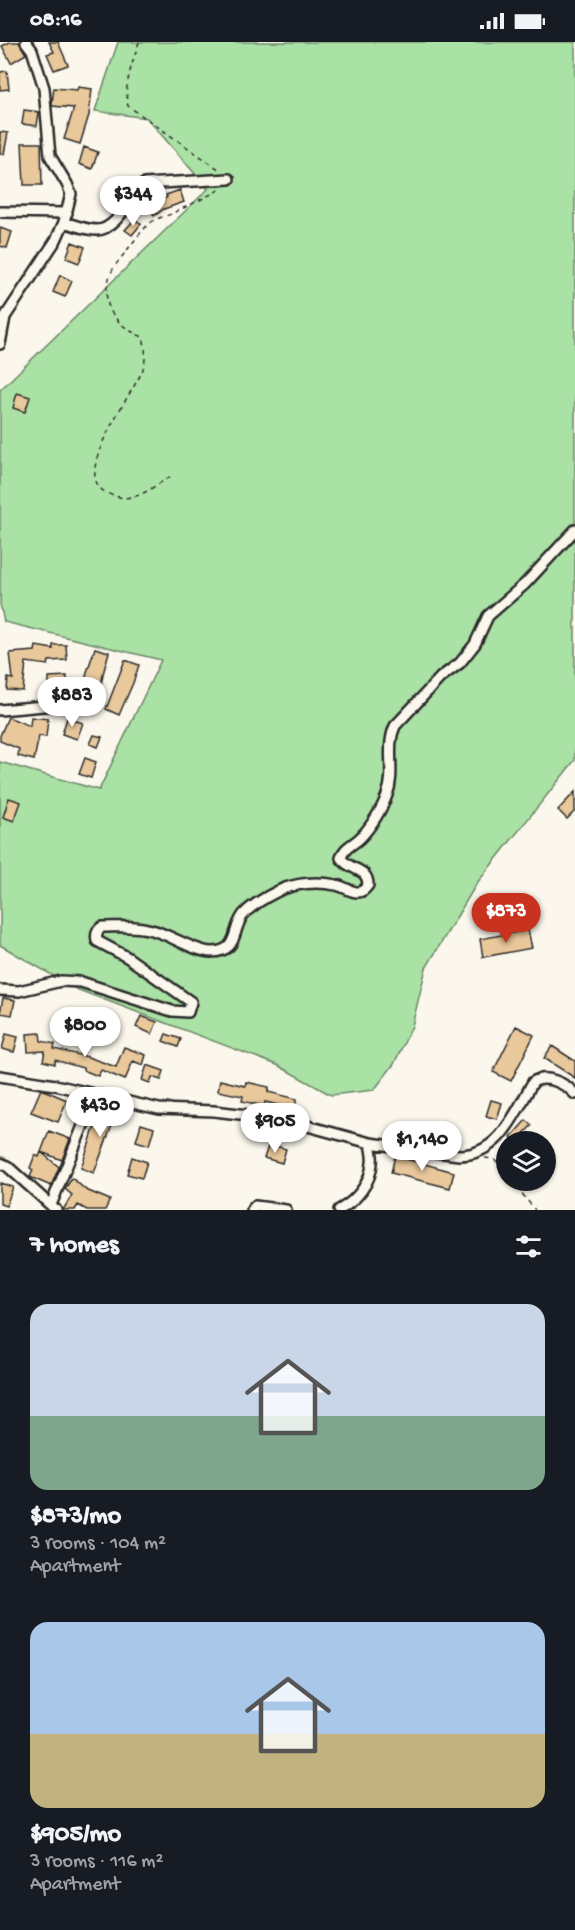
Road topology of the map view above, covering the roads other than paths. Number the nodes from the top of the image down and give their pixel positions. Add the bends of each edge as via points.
1 (26, 42) edge
2 (229, 179) road end
3 (0, 212) edge
4 (65, 217) junction
5 (0, 344) edge
6 (575, 530) edge
7 (55, 705) dead end
8 (0, 710) edge
9 (0, 990) edge
10 (0, 1076) edge
11 (573, 1090) edge
12 (91, 1106) dead end
13 (370, 1143) junction
14 (0, 1163) edge
15 (54, 1208) edge
16 (252, 1210) edge
17 (286, 1210) edge
18 (339, 1210) edge

1 - 4 street via 44,88 50,156 71,194
2 - 4 street via 144,184 104,230 94,230
3 - 4 street
4 - 5 street via 56,240 9,308
6 - 9 street via 525,584 488,616 475,644 460,663 394,726 389,746 388,794 370,826 341,858 368,878 363,891 318,882 278,891 245,913 233,941 221,951 209,952 152,930 99,929 97,941 182,994 191,1002 188,1012 172,1011 81,982
7 - 8 street
10 - 13 street via 159,1110 214,1111 282,1119
11 - 13 street via 554,1080 532,1082 507,1128 494,1143 470,1155
12 - 15 street
13 - 18 street via 373,1162 368,1179 356,1198
14 - 15 street
16 - 17 street via 255,1206

